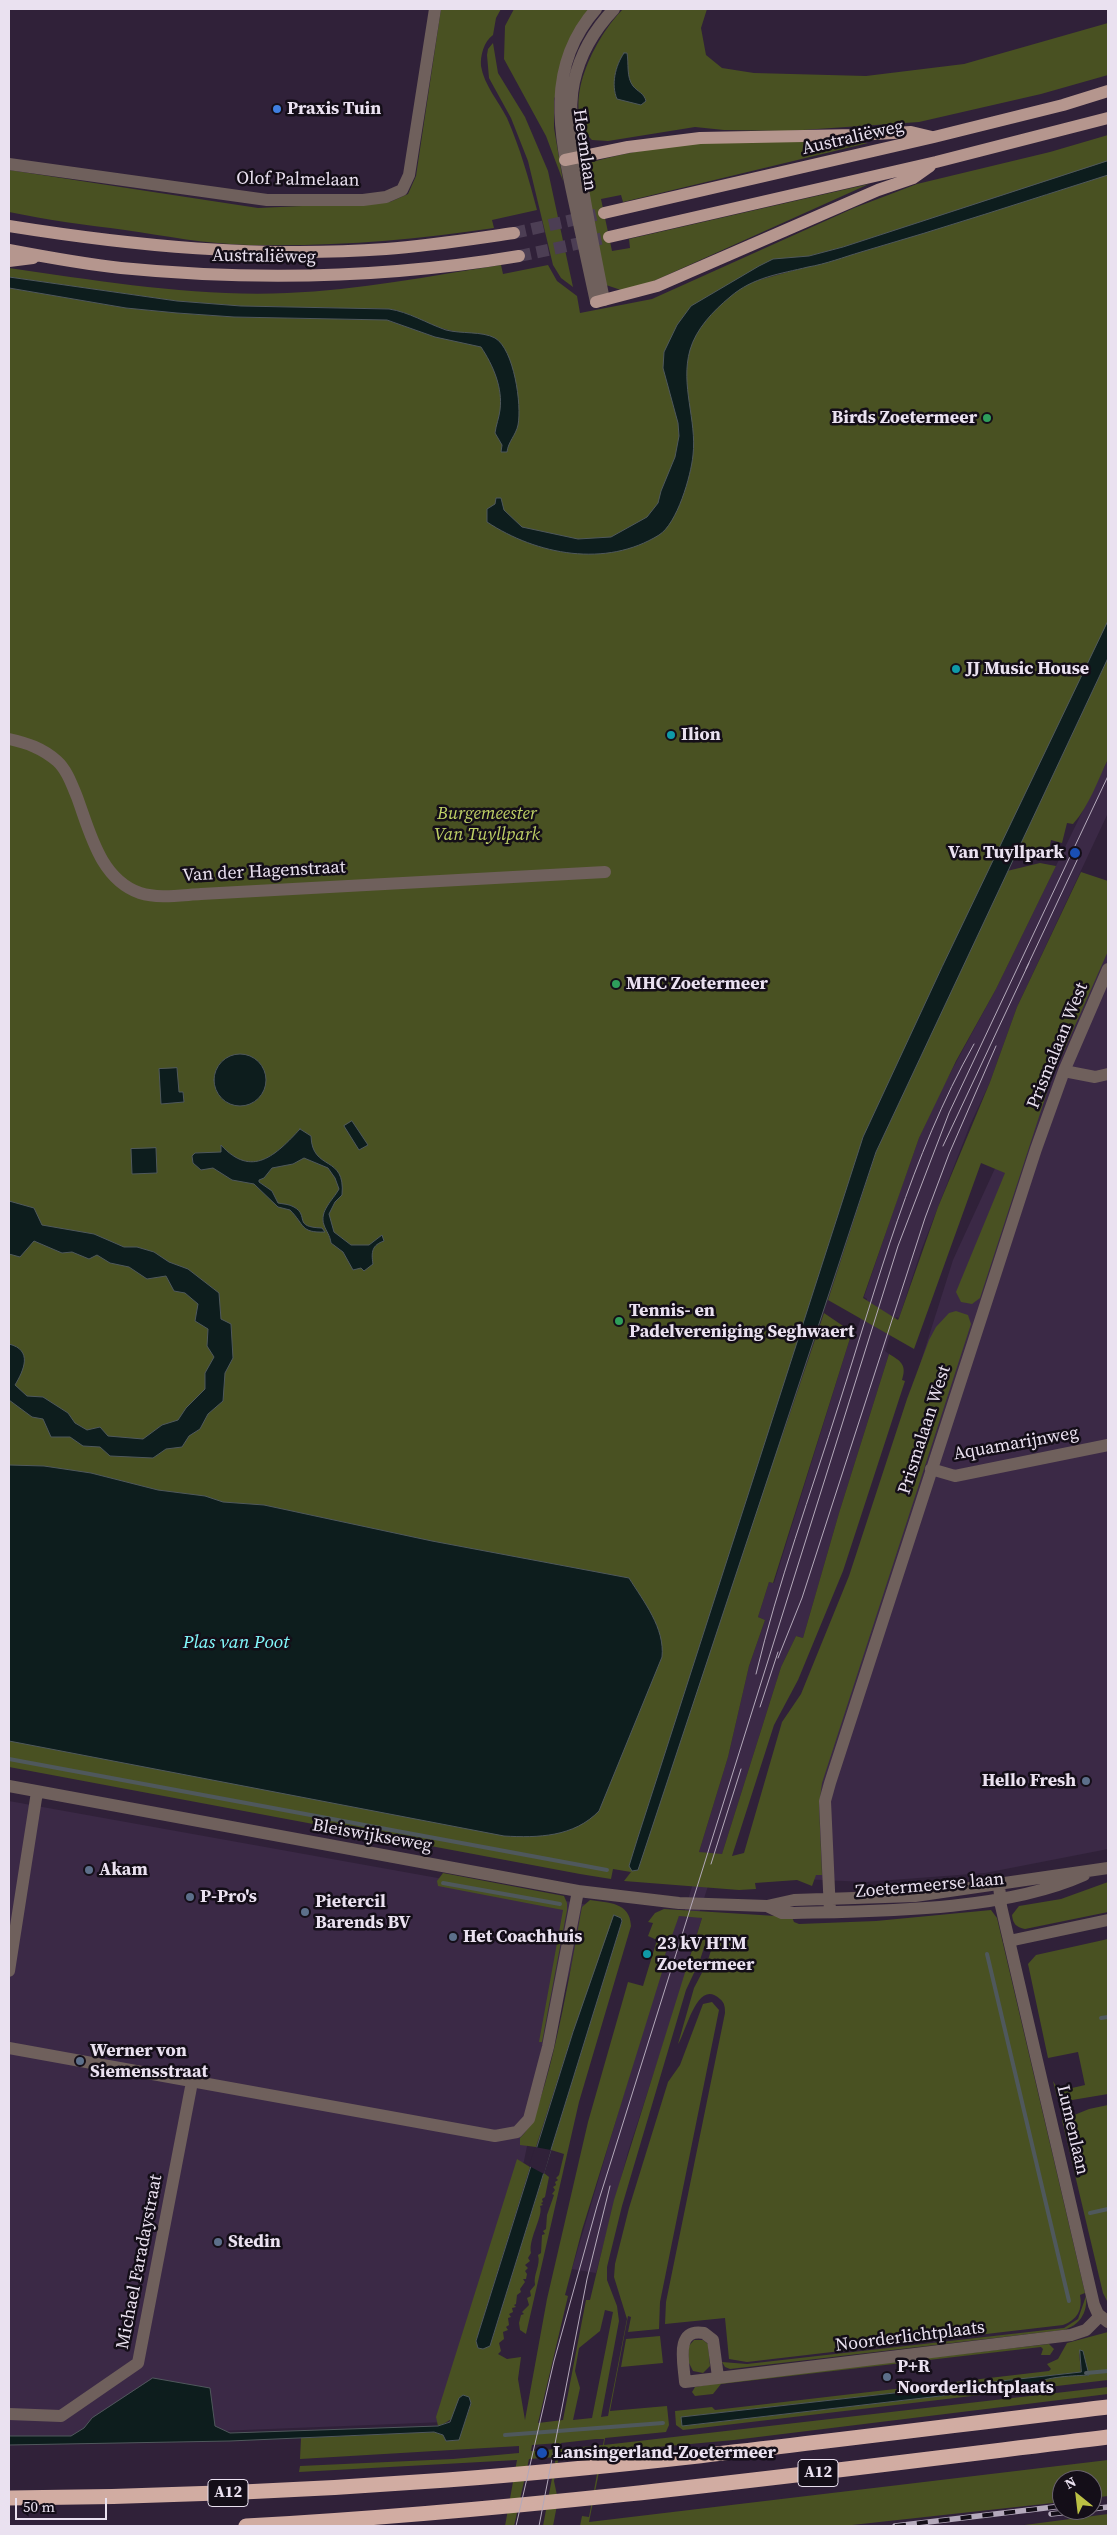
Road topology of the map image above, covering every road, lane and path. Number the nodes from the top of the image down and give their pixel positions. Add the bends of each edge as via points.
1 (435, 9) edge
2 (596, 9) edge
3 (614, 9) edge
4 (1108, 91) edge
5 (1108, 118) edge
6 (934, 137) junction
7 (571, 159) junction
8 (936, 162) junction
9 (9, 164) edge
10 (604, 213) tunnel mouth
11 (9, 226) edge
12 (514, 233) tunnel mouth
13 (609, 237) tunnel mouth
14 (9, 250) edge
15 (42, 256) junction
16 (519, 256) tunnel mouth
17 (9, 262) edge
18 (600, 301) joint
19 (9, 739) edge
20 (604, 872) dead end
21 (1108, 969) edge
22 (1064, 1071) junction
23 (1108, 1074) edge
24 (1108, 1445) edge
25 (930, 1469) junction
26 (9, 1786) edge
27 (37, 1792) junction
28 (1108, 1868) edge
29 (1094, 1871) junction
30 (999, 1886) junction
31 (578, 1891) junction
32 (1002, 1898) junction
33 (732, 1906) joint
34 (830, 1906) junction
35 (1108, 1920) edge
36 (1010, 1941) junction
37 (9, 1971) edge
38 (9, 2048) edge
39 (192, 2082) junction
40 (1104, 2319) edge
41 (718, 2377) junction
42 (1108, 2407) edge
43 (9, 2414) edge
44 (1108, 2437) edge
45 (9, 2498) edge
46 (389, 2518) junction
47 (246, 2526) edge
48 (313, 2526) edge

1 - 9 street, Olof Palmelaan via 409,174 402,190 386,197 267,200
2 - 7 street, Heemlaan via 572,47 562,82 559,117
3 - 7 street, Heemlaan via 600,24 584,52 574,82
4 - 6 main road, Australiëweg
5 - 8 main road
6 - 7 main road via 911,132 719,137 628,147
6 - 10 main road, Australiëweg
7 - 18 street, Heemlaan
8 - 13 main road
8 - 18 main road via 913,178 878,190 657,286
11 - 12 main road, Australiëweg via 176,248 298,252 387,249
14 - 15 main road, Australiëweg
15 - 16 main road, Australiëweg via 120,268 261,276 404,272
15 - 17 main road
19 - 20 street, Van der Hagenstraat via 34,744 58,761 70,781 104,865 120,881 140,893 160,896
21 - 22 street, Prismalaan West
22 - 23 street via 1094,1077
22 - 25 street, Prismalaan West
24 - 25 street, Aquamarijnweg via 955,1476
25 - 34 street, Prismalaan West via 825,1801
26 - 27 street, Bleiswijkseweg
27 - 31 street, Bleiswijkseweg
27 - 37 street
28 - 29 street, Zoetermeerse laan
29 - 30 street, Zoetermeerse laan
29 - 32 street, Zoetermeerse laan via 1064,1884
30 - 32 street, Lumenlaan
30 - 34 street, Zoetermeerse laan
31 - 33 street, Bleiswijkseweg
31 - 39 street via 548,2047 529,2119 517,2132 495,2136
32 - 34 street, Zoetermeerse laan via 917,1908
32 - 36 street, Lumenlaan
33 - 34 street, Zoetermeerse laan via 767,1906 783,1901
35 - 36 street
36 - 40 street, Lumenlaan via 1094,2305
38 - 39 street
39 - 43 street, Michael Faradaystraat via 138,2363 62,2416
40 - 41 street, Noorderlichtplaats via 1071,2336
41 - 41 street, Noorderlichtplaats via 685,2382 682,2345 686,2338 694,2333 704,2333 713,2340
42 - 45 highway, A12 via 734,2452 447,2480 232,2493
44 - 46 highway, A12 via 601,2499
46 - 47 highway, A12
46 - 48 highway, A12

